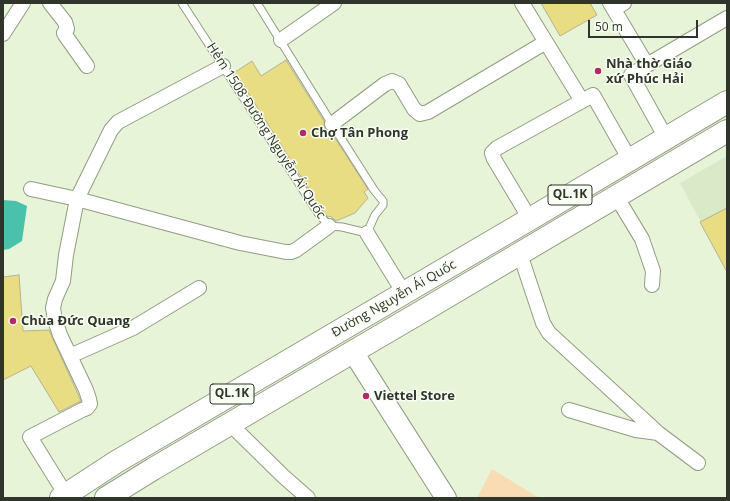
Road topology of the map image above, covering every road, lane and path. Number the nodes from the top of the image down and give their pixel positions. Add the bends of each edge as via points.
1 (23, 3) edge
2 (50, 3) edge
3 (182, 3) edge
4 (257, 3) edge
5 (334, 3) edge
6 (522, 3) edge
7 (616, 5) edge
8 (727, 18) edge
9 (3, 34) edge
10 (281, 40) junction
11 (546, 42) junction
12 (647, 65) junction
13 (87, 66) dead end
14 (223, 66) junction
15 (582, 102) junction
16 (727, 102) edge
17 (332, 124) junction
18 (727, 131) edge
19 (666, 138) junction
20 (630, 160) junction
21 (31, 189) dead end
22 (616, 196) junction
23 (77, 199) junction
24 (530, 220) junction
25 (329, 226) junction
26 (367, 233) junction
27 (520, 254) junction
28 (652, 285) dead end
29 (199, 288) dead end
30 (404, 293) junction
31 (417, 314) junction
32 (340, 331) junction
33 (353, 352) junction
34 (70, 356) junction
35 (569, 410) dead end
36 (230, 424) junction
37 (658, 433) junction
38 (698, 463) dead end
39 (63, 496) edge
40 (106, 498) edge
41 (308, 498) edge
42 (446, 498) edge

1 - 9 street
2 - 13 street via 65,22 67,26 64,33
3 - 14 lane, Hẻm 1508 Đường Nguyễn Ái Quốc
4 - 10 lane
5 - 10 street
6 - 11 street
7 - 12 street
8 - 12 street
10 - 17 lane
11 - 15 street
11 - 17 street via 428,112 420,114 414,109 399,84 392,81
12 - 19 street via 631,75
14 - 23 street via 118,122 110,130
14 - 25 lane, Hẻm 1508 Đường Nguyễn Ái Quốc via 316,210
15 - 20 street via 593,95
15 - 24 street via 492,153
16 - 19 main road, Đường Nguyễn Ái Quốc / QL.1K
17 - 26 lane via 383,200 383,205
18 - 22 main road, Đường Nguyễn Ái Quốc / QL.1K
19 - 20 main road, Đường Nguyễn Ái Quốc / QL.1K
20 - 24 main road, Đường Nguyễn Ái Quốc / QL.1K
21 - 23 street
22 - 27 main road, Đường Nguyễn Ái Quốc / QL.1K
22 - 28 street via 642,239 653,271
23 - 25 street via 212,236 286,252 296,250
23 - 34 street via 63,281 53,308 55,320
24 - 30 main road, Đường Nguyễn Ái Quốc / QL.1K
25 - 26 lane, Hẻm 1508 Đường Nguyễn Ái Quốc
26 - 30 street
27 - 31 main road, Đường Nguyễn Ái Quốc / QL.1K
27 - 37 street via 543,323 549,333
29 - 34 street via 138,326
30 - 31 main road
30 - 32 main road, Đường Nguyễn Ái Quốc / QL.1K
31 - 33 main road, Đường Nguyễn Ái Quốc / QL.1K
32 - 33 main road
32 - 39 main road, Đường Nguyễn Ái Quốc / QL.1K via 116,462
33 - 36 main road, Đường Nguyễn Ái Quốc / QL.1K
33 - 42 street
34 - 39 street via 90,404 87,408 30,436
35 - 37 street via 636,430
36 - 40 main road, Đường Nguyễn Ái Quốc / QL.1K
36 - 41 street
37 - 38 street

